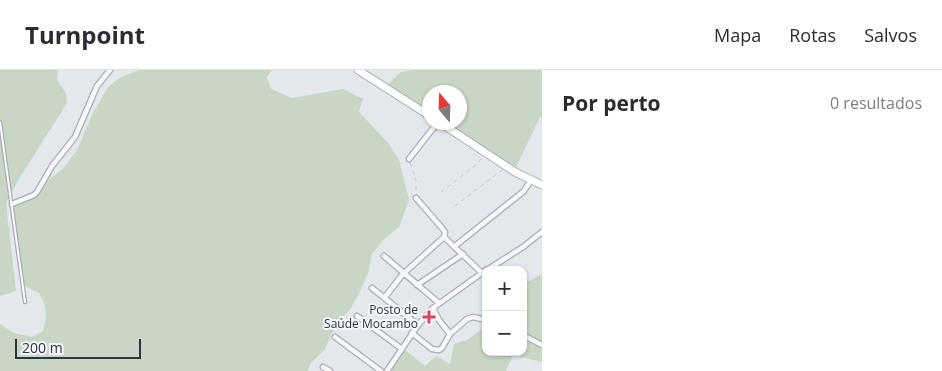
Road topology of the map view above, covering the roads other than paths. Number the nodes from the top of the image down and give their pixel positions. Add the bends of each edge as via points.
1 (110, 70) edge
2 (358, 70) edge
3 (422, 111) edge
4 (0, 122) edge
5 (433, 130) edge
6 (451, 130) edge
7 (409, 159) road end
8 (529, 179) junction
9 (542, 185) edge
10 (416, 198) road end
11 (12, 204) junction
12 (542, 232) edge
13 (444, 237) junction
14 (454, 246) junction
15 (463, 254) junction
16 (384, 256) dead end
17 (493, 266) edge
18 (482, 269) edge
19 (482, 273) edge
20 (404, 274) junction
21 (417, 285) junction
22 (372, 288) dead end
23 (385, 297) junction
24 (25, 302) dead end
25 (439, 303) junction
26 (433, 308) junction
27 (357, 316) dead end
28 (482, 319) edge
29 (418, 325) junction
30 (412, 333) junction
31 (450, 334) junction
32 (335, 337) dead end
33 (527, 337) edge
34 (542, 345) edge
35 (402, 349) junction
36 (323, 367) dead end
37 (330, 371) edge
38 (381, 371) edge
39 (387, 371) edge

1 - 11 street via 97,86 75,137 52,166 39,190
2 - 3 main road
4 - 11 lane
5 - 7 street
6 - 8 main road
8 - 9 main road
8 - 14 street via 524,191
10 - 13 street via 444,230
11 - 24 lane
12 - 17 street
13 - 14 street
13 - 20 street
14 - 15 street
15 - 18 street
15 - 21 street
16 - 20 street
19 - 25 street
20 - 21 street
20 - 23 street
21 - 25 street
22 - 23 street
23 - 29 street
25 - 26 street
26 - 29 street
26 - 31 street
27 - 35 street
28 - 31 street via 470,317
29 - 30 street
30 - 31 street via 436,350 442,348
30 - 35 street
32 - 38 street
33 - 34 street
35 - 39 street
36 - 37 street

